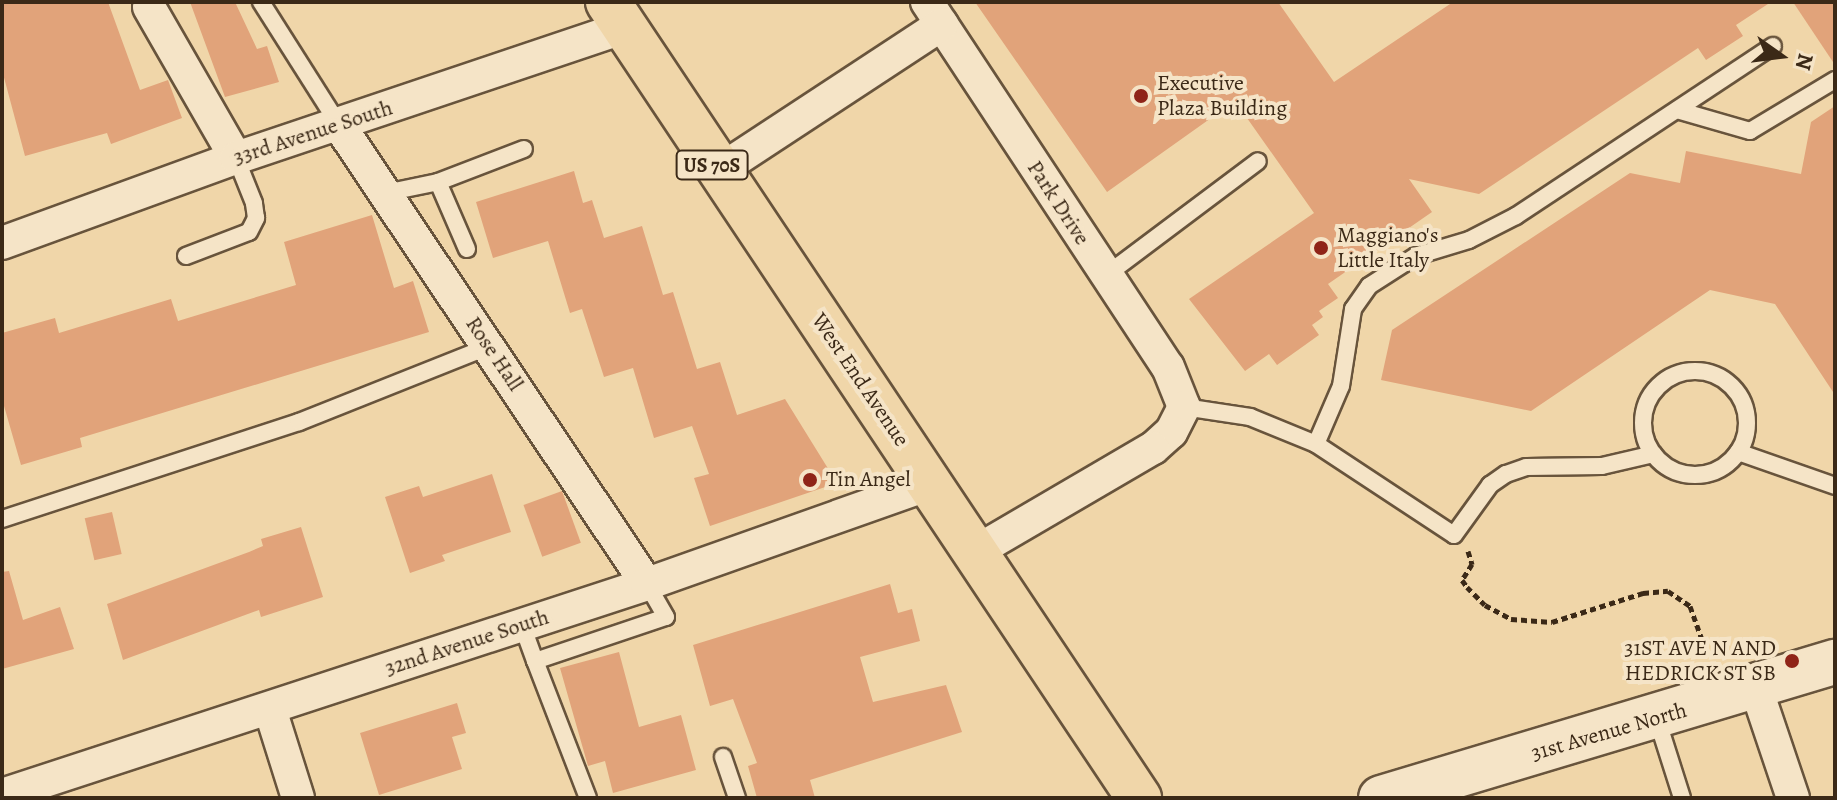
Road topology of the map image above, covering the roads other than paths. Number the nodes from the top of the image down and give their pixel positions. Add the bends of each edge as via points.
1 (261, 2) edge
2 (149, 7) dead end
3 (935, 13) edge
4 (617, 15) edge
5 (1773, 46) dead end
6 (1835, 80) edge
7 (1677, 110) junction
8 (339, 125) junction
9 (524, 149) dead end
10 (236, 158) junction
11 (1258, 161) dead end
12 (717, 172) junction
13 (438, 182) junction
14 (385, 193) junction
15 (2, 243) edge
16 (467, 249) dead end
17 (186, 256) dead end
18 (1105, 276) junction
19 (490, 346) junction
20 (1184, 407) junction
21 (1316, 444) junction
22 (1738, 452) junction
23 (1654, 454) junction
24 (930, 484) junction
25 (1835, 486) edge
26 (2, 519) edge
27 (977, 551) junction
28 (647, 584) junction
29 (522, 625) junction
30 (535, 661) junction
31 (1835, 662) edge
32 (1756, 688) junction
33 (270, 709) junction
34 (1657, 719) junction
35 (723, 757) dead end
36 (53, 789) edge
37 (2, 795) edge
38 (298, 798) edge
39 (588, 798) edge
40 (737, 798) edge
41 (1139, 798) edge
42 (1381, 798) edge
43 (1682, 798) edge
44 (1793, 798) edge

1 - 8 lane
2 - 10 street
3 - 12 street
3 - 18 street, Park Drive
4 - 8 street, 33rd Avenue South
4 - 12 main road, West End Avenue / US 70S
5 - 7 lane
6 - 7 lane via 1750,131
7 - 21 lane via 1503,224 1416,256 1369,286 1353,309 1341,386
8 - 10 street, 33rd Avenue South
8 - 14 street, Rose Hall
9 - 13 lane
10 - 15 street, 33rd Avenue South
10 - 17 lane via 254,203 256,218 249,232
11 - 18 lane
12 - 24 main road, West End Avenue / US 70S
13 - 14 lane
13 - 16 lane
14 - 19 street, Rose Hall
18 - 20 street, Park Drive via 1175,378
19 - 26 lane via 299,422
19 - 28 street, Rose Hall
20 - 21 lane via 1250,417
20 - 27 street via 1171,432 1153,448
21 - 23 lane via 1454,535 1490,485 1506,474 1526,467 1602,466
22 - 23 lane via 1718,469 1692,475 1675,471
22 - 23 lane via 1747,418 1743,401 1720,376 1687,371 1657,386 1648,400 1643,432
22 - 25 lane
24 - 27 main road, West End Avenue / US 70S
24 - 28 street, 32nd Avenue South
27 - 41 main road, West End Avenue / US 70S
28 - 29 street, 32nd Avenue South
28 - 30 lane via 666,617
29 - 30 lane
29 - 33 street, 32nd Avenue South
30 - 39 lane
31 - 32 main road, 31st Avenue North
32 - 34 main road, 31st Avenue North
32 - 44 street
33 - 36 street, 32nd Avenue South
33 - 38 street
34 - 42 main road, 31st Avenue North
34 - 43 lane
35 - 40 lane
36 - 37 street, 32nd Avenue South

